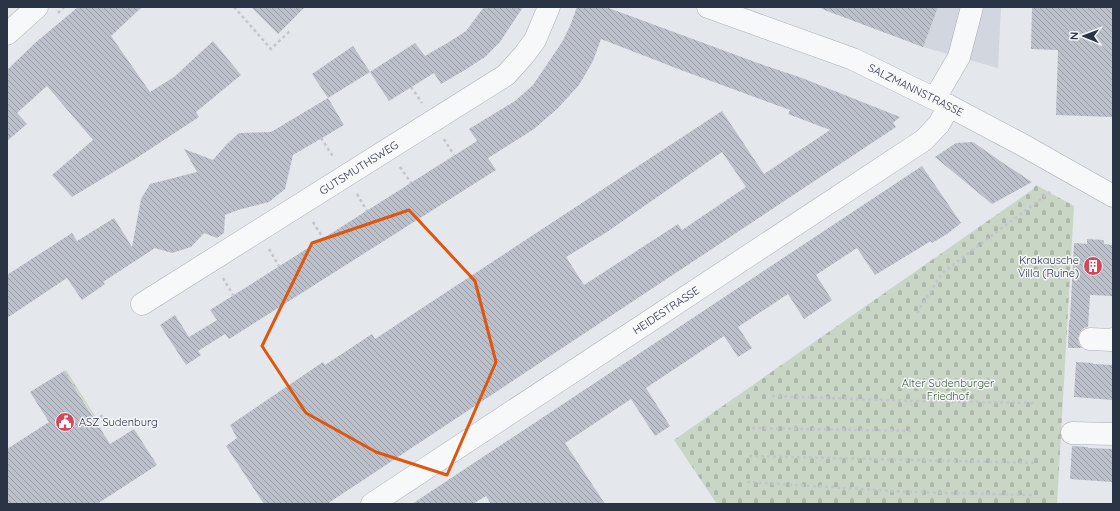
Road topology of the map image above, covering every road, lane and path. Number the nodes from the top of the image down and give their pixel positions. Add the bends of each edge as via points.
1 (37, 7) edge
2 (549, 7) edge
3 (972, 7) edge
4 (236, 8) edge
5 (712, 8) edge
6 (292, 30) dead end
7 (7, 34) edge
8 (411, 87) dead end
9 (942, 102) junction
10 (424, 106) dead end
11 (443, 136) dead end
12 (321, 138) dead end
13 (454, 155) dead end
14 (337, 162) dead end
15 (398, 164) dead end
16 (411, 183) dead end
17 (354, 189) dead end
18 (1050, 192) dead end
19 (1113, 196) edge
20 (367, 211) dead end
21 (311, 220) dead end
22 (323, 238) dead end
23 (267, 246) dead end
24 (279, 266) dead end
25 (220, 273) dead end
26 (233, 295) dead end
27 (142, 304) dead end
28 (917, 313) dead end
29 (1113, 338) edge
30 (1090, 339) dead end
31 (772, 396) dead end
32 (1035, 403) dead end
33 (103, 415) dead end
34 (95, 420) dead end
35 (752, 428) dead end
36 (912, 431) dead end
37 (1072, 433) dead end
38 (1113, 434) edge
39 (749, 456) dead end
40 (1034, 463) dead end
41 (747, 482) dead end
42 (1033, 495) dead end
43 (372, 504) edge

1 - 7 street
2 - 27 street, GUTSMUTHSWEG via 535,40 506,75
3 - 9 street, HEIDESTRASSE via 959,57
4 - 6 path via 271,48
5 - 9 street, SALZMANNSTRASSE via 853,59
8 - 10 path
9 - 19 street, SALZMANNSTRASSE
9 - 43 street, HEIDESTRASSE via 939,124 924,140
11 - 13 path
12 - 14 path
15 - 16 path
17 - 20 path
18 - 28 path via 942,273
21 - 22 path
23 - 24 path
25 - 26 path
29 - 30 street
31 - 32 path
33 - 34 path
35 - 36 path
37 - 38 street
39 - 40 path
41 - 42 path via 910,492

